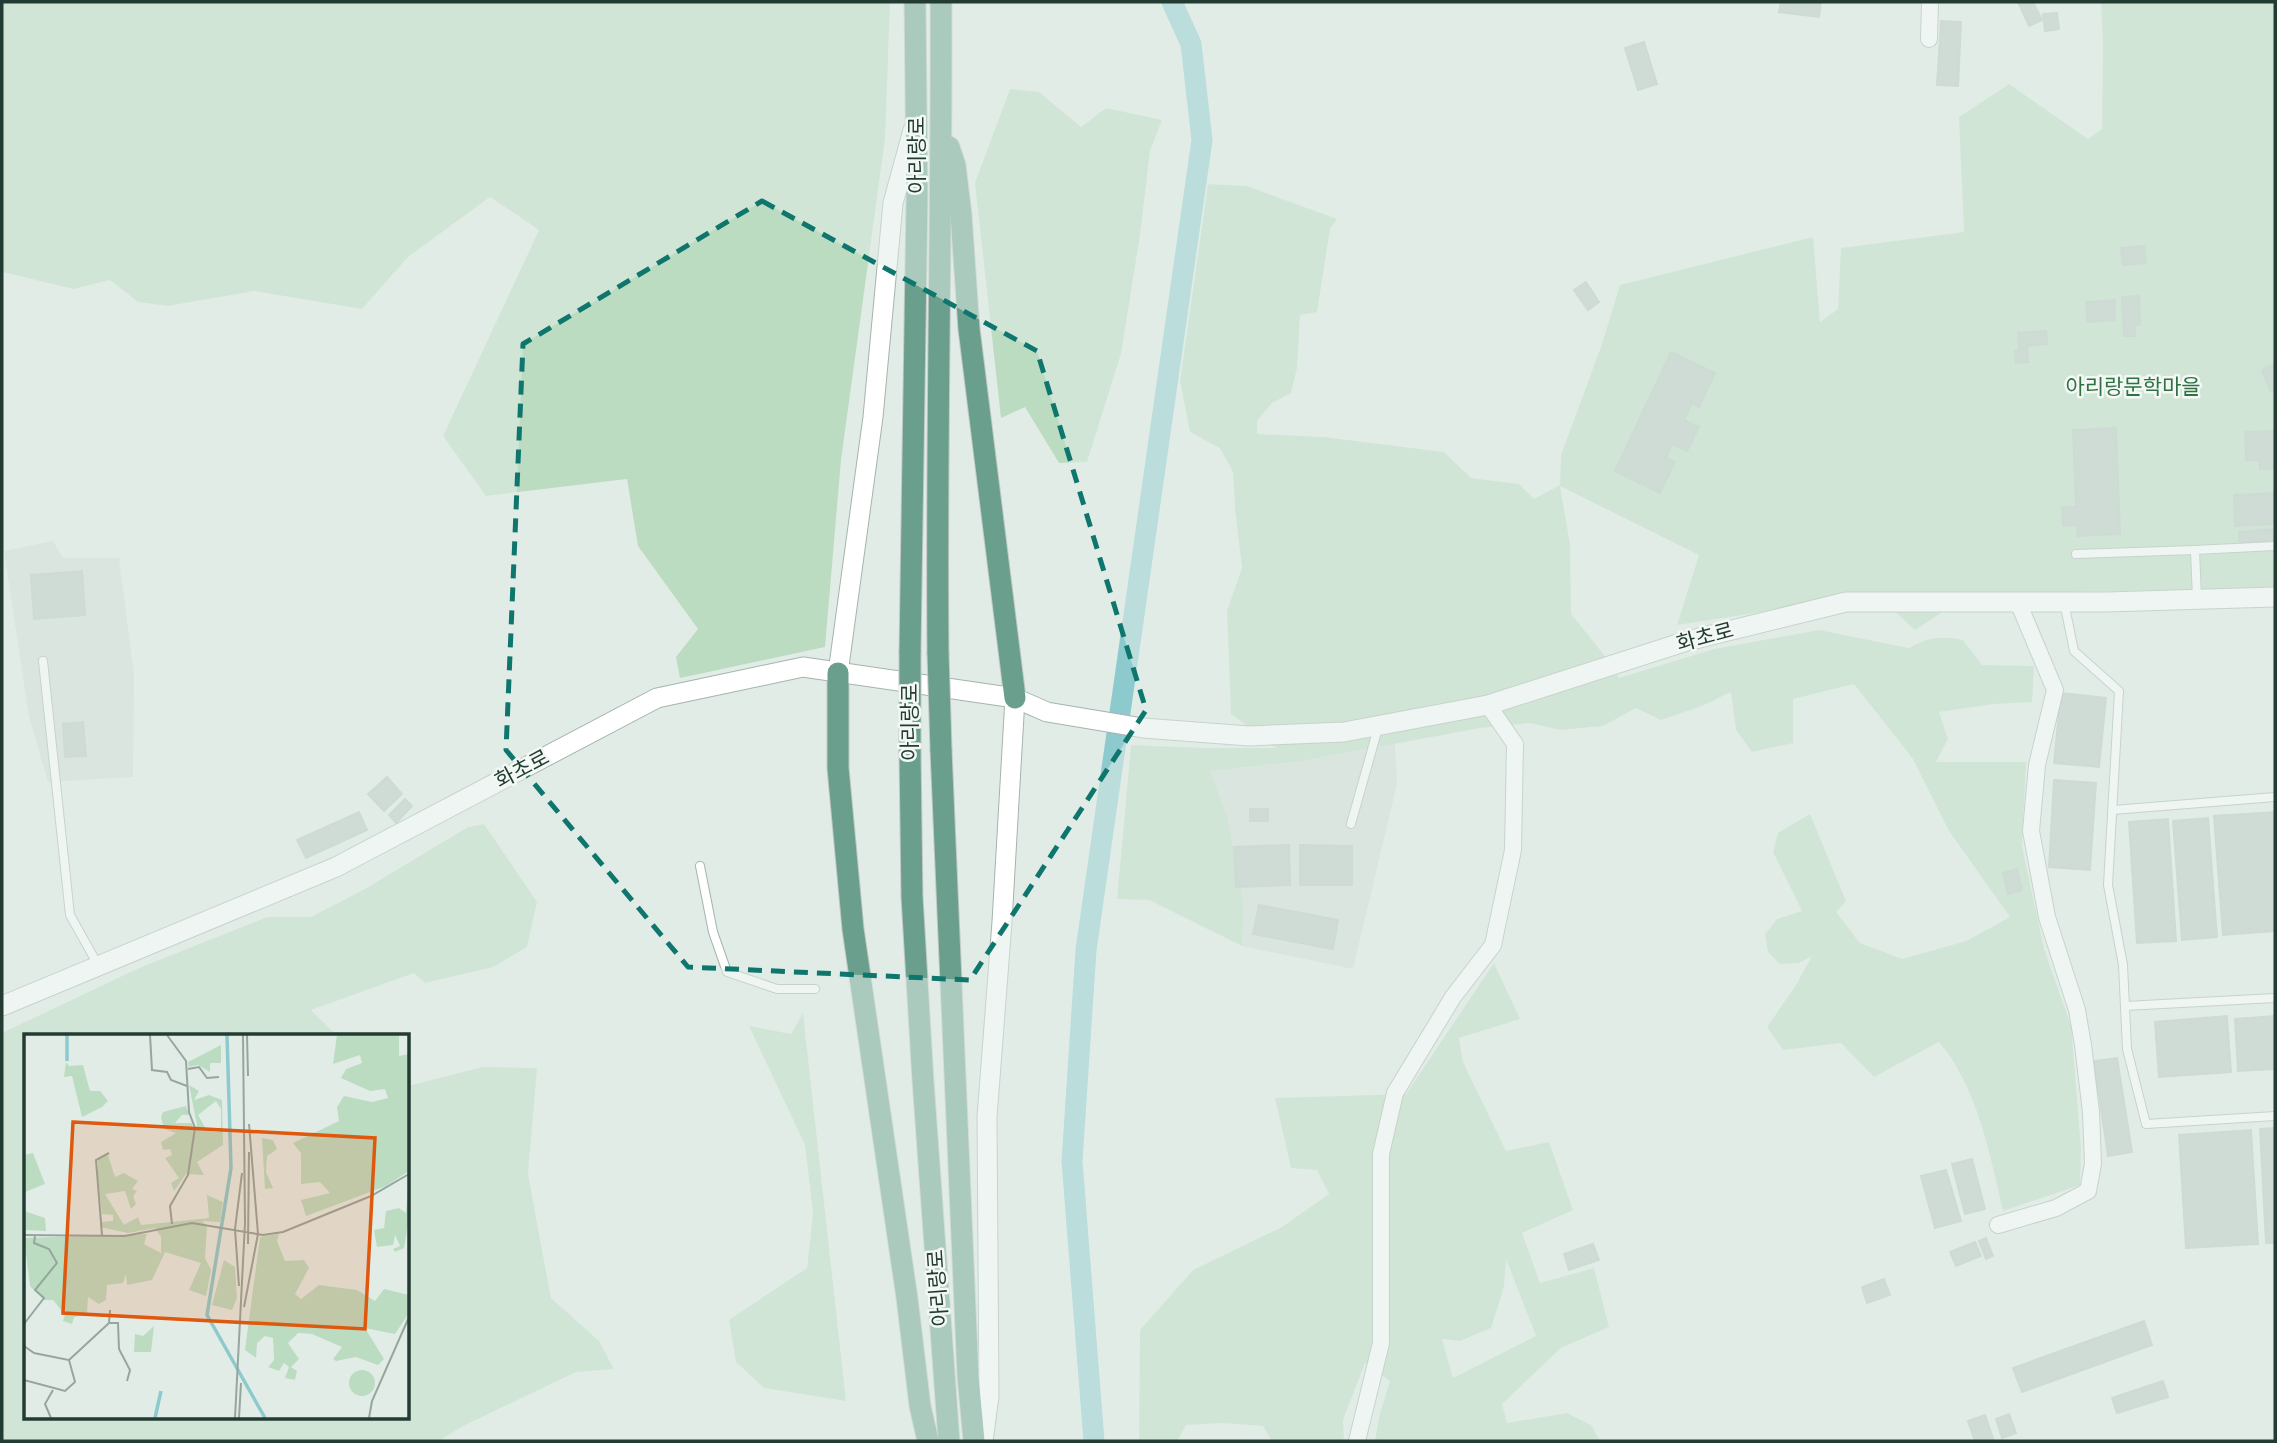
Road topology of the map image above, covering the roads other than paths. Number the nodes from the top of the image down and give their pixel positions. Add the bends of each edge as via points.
1 (915, 2) edge
2 (941, 2) edge
3 (1930, 2) edge
4 (1929, 39) dead end
5 (916, 115) junction
6 (942, 122) junction
7 (2275, 546) edge
8 (2195, 550) junction
9 (2076, 554) dead end
10 (2275, 597) edge
11 (2197, 599) junction
12 (2064, 601) junction
13 (2018, 602) junction
14 (43, 661) dead end
15 (838, 673) junction
16 (1015, 698) junction
17 (1488, 705) junction
18 (1379, 726) junction
19 (2275, 797) edge
20 (2113, 810) junction
21 (1351, 824) dead end
22 (700, 866) dead end
23 (98, 965) junction
24 (815, 989) dead end
25 (2275, 998) edge
26 (2, 1006) edge
27 (2125, 1006) junction
28 (2275, 1116) edge
29 (1998, 1225) dead end
30 (928, 1441) edge
31 (949, 1441) edge
32 (974, 1441) edge
33 (983, 1441) edge
34 (1357, 1441) edge

1 - 5 main road, 아리랑로
2 - 6 main road, 아리랑로
3 - 4 street
5 - 15 street via 893,203 873,416
5 - 31 main road, 아리랑로, bridge via 912,897
6 - 16 main road via 955,165 969,328
6 - 32 main road, 아리랑로, bridge via 938,653
7 - 8 lane
8 - 9 lane
8 - 11 lane
10 - 11 street, 화초로
11 - 12 street, 화초로
12 - 13 street, 화초로
12 - 20 lane via 2074,651 2119,691
13 - 17 street, 화초로 via 1846,602 1687,641
13 - 29 street via 2055,690 2037,765 2031,831 2047,917 2077,1010 2093,1164 2088,1191 2056,1208
14 - 23 lane via 70,915
15 - 16 street, 화초로
15 - 23 street, 화초로 via 803,667 657,698 336,867
15 - 30 main road via 838,768 853,929
16 - 18 street, 화초로 via 1047,712 1143,728 1249,736
16 - 33 street via 987,1116 989,1396
17 - 18 street, 화초로
17 - 34 street via 1515,744 1513,850 1493,945 1453,998 1395,1093 1381,1154 1381,1343
18 - 21 lane
19 - 20 lane
20 - 27 lane via 2108,885 2123,965
22 - 24 lane via 713,932 727,972 777,989
23 - 26 street, 화초로
25 - 27 lane
27 - 28 lane via 2127,1049 2146,1124

